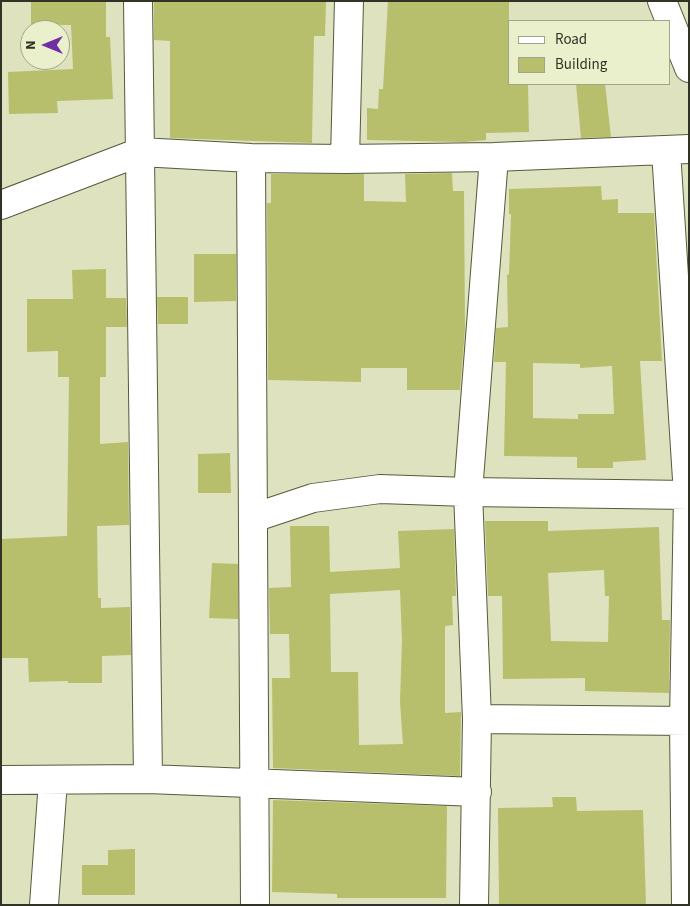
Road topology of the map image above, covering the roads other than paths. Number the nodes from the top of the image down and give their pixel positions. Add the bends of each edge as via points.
1 (138, 1) edge
2 (349, 1) edge
3 (662, 1) edge
4 (670, 20) edge
5 (670, 21) edge
6 (689, 68) edge
7 (678, 150) edge
8 (140, 152) junction
9 (494, 156) junction
10 (251, 158) junction
11 (345, 159) junction
12 (1, 206) edge
13 (468, 492) junction
14 (688, 495) edge
15 (253, 518) junction
16 (477, 719) junction
17 (686, 722) edge
18 (148, 779) junction
19 (1, 780) edge
20 (53, 781) junction
21 (255, 784) junction
22 (477, 792) junction
23 (44, 905) edge
24 (255, 905) edge
25 (474, 905) edge
26 (686, 905) edge

1 - 8 street
2 - 11 street
3 - 4 street
5 - 6 street
7 - 9 street
7 - 14 street
8 - 10 street
8 - 12 street
8 - 18 street
9 - 11 street
9 - 13 street
10 - 11 street
10 - 15 street
13 - 14 street
13 - 15 street via 380,489 314,498
13 - 16 street
14 - 17 street
15 - 21 street
16 - 17 street
16 - 22 street
17 - 26 street
18 - 20 street
18 - 21 street
19 - 20 street
20 - 23 street
21 - 22 street
21 - 24 street
22 - 25 street

